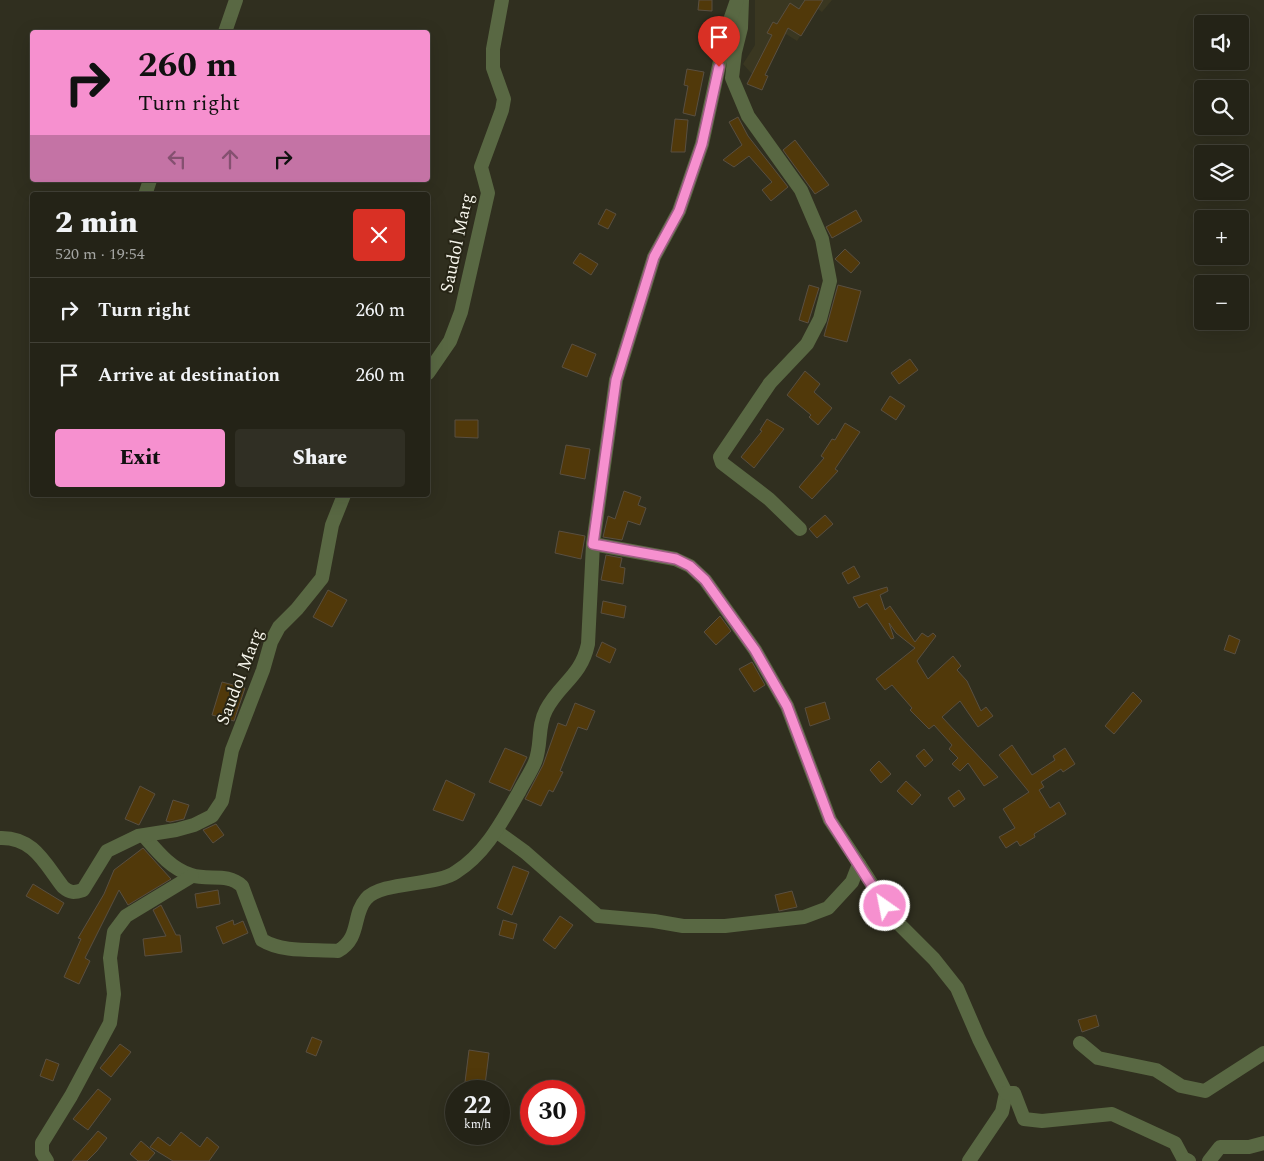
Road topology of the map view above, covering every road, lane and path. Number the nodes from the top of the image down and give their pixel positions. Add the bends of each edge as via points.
1 (236, 0) edge
2 (502, 0) edge
3 (737, 0) edge
4 (742, 0) edge
5 (226, 30) edge
6 (430, 370) edge
7 (343, 497) edge
8 (800, 529) dead end
9 (593, 544) junction
10 (496, 831) junction
11 (144, 836) junction
12 (0, 838) edge
13 (859, 864) junction
14 (192, 876) junction
15 (1080, 1043) dead end
16 (1264, 1053) edge
17 (1006, 1093) junction
18 (1264, 1143) edge
19 (47, 1161) edge
20 (968, 1161) edge
21 (1189, 1161) edge
22 (1209, 1161) edge

1 - 5 street
2 - 6 street, Saudol Marg via 493,68 504,99 481,167 488,193 461,312 450,341
3 - 9 street via 727,29 702,144 679,211 654,257 616,380
4 - 8 street via 741,28 732,78 748,116 801,190 822,238 830,281 820,319 807,344 770,383 720,457 722,463 769,499
7 - 11 street, Saudol Marg via 332,525 322,578 279,627 271,642 232,750 222,801 212,816 194,825
9 - 10 street via 586,657 546,710 538,731 536,761
9 - 13 street via 676,559 690,566 705,580 755,650 787,706 830,820
10 - 13 street via 598,916 683,926 725,926 804,917 828,908 852,882
10 - 14 street via 475,858 455,874 378,892 366,899 352,938 338,951 281,948 268,944 256,928 242,886 230,878
11 - 12 street, Saudol Marg via 107,851 83,890 76,892 63,888 33,848 14,838
11 - 14 street via 167,862
13 - 17 street via 894,919 934,959 956,988
14 - 19 street via 126,916 114,932 110,958 114,994 110,1023 42,1143 42,1153
15 - 16 street via 1098,1058 1156,1070 1182,1086 1205,1092
17 - 20 street via 1002,1112
17 - 21 street via 1014,1093 1024,1119 1042,1121 1112,1114 1175,1143 1183,1158
18 - 22 street via 1220,1147

